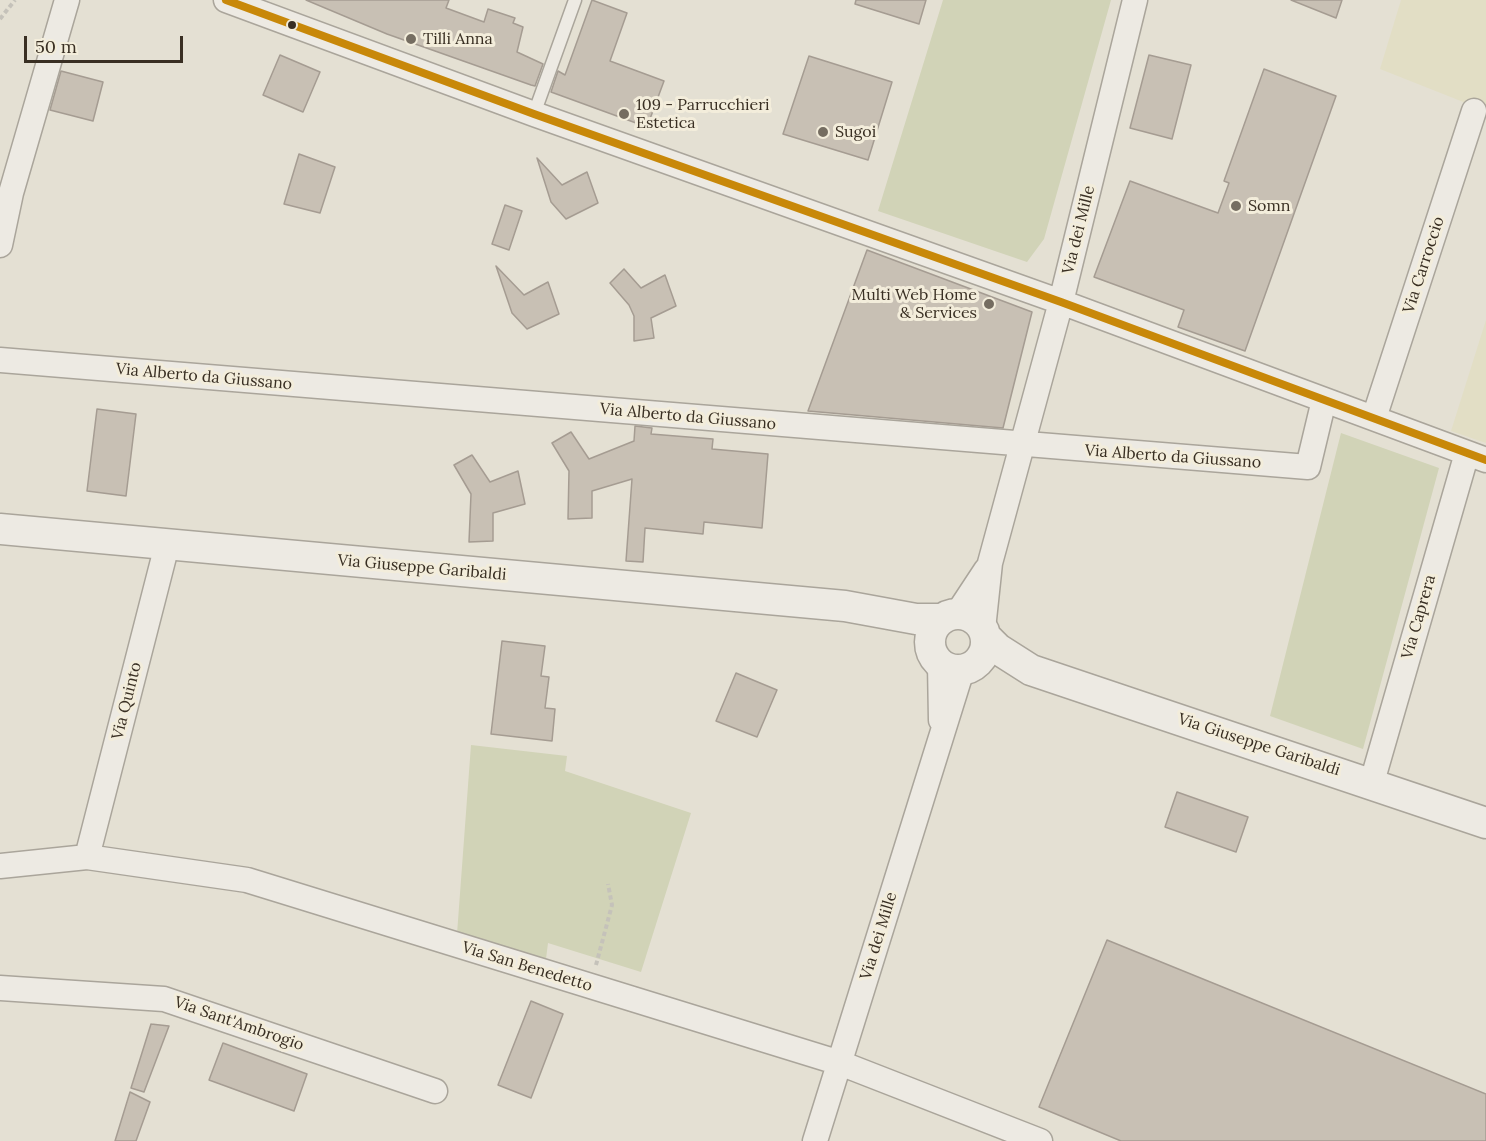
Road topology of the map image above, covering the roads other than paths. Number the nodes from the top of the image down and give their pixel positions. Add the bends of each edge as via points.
1 (67, 0) edge
2 (226, 0) edge
3 (575, 0) edge
4 (1135, 0) edge
5 (1474, 111) dead end
6 (534, 114) junction
7 (0, 245) edge
8 (1061, 302) junction
9 (0, 360) edge
10 (1324, 399) junction
11 (1374, 418) junction
12 (1021, 445) junction
13 (1476, 456) edge
14 (0, 529) edge
15 (167, 545) junction
16 (990, 562) junction
17 (844, 606) junction
18 (950, 616) junction
19 (985, 633) junction
20 (950, 664) junction
21 (1031, 670) junction
22 (1372, 782) junction
23 (1486, 823) edge
24 (87, 857) junction
25 (0, 866) edge
26 (0, 988) edge
27 (840, 1063) junction
28 (435, 1091) dead end
29 (815, 1141) edge
30 (1040, 1141) edge

1 - 7 street via 11,193
2 - 6 street
3 - 6 lane
4 - 8 street, Via dei Mille
5 - 11 street, Via Carroccio
6 - 8 street
8 - 10 street
8 - 12 street, Via dei Mille
9 - 12 street, Via Alberto da Giussano
10 - 11 street
10 - 12 street, Via Alberto da Giussano via 1308,467
11 - 13 street
12 - 16 street, Via dei Mille
13 - 22 street, Via Caprera
14 - 15 street, Via Giuseppe Garibaldi
15 - 17 street, Via Giuseppe Garibaldi
15 - 24 street, Via Quinto
16 - 18 street, Via dei Mille
16 - 19 street, Via dei Mille
17 - 18 street, Via Giuseppe Garibaldi via 888,616
17 - 20 street, Via Giuseppe Garibaldi
18 - 19 street via 973,618
18 - 20 street via 930,634
19 - 20 street via 983,656
19 - 21 street, Via Giuseppe Garibaldi via 998,648
20 - 21 street, Via Giuseppe Garibaldi
20 - 27 street, Via dei Mille via 943,731
21 - 22 street, Via Giuseppe Garibaldi
22 - 23 street, Via Giuseppe Garibaldi
24 - 25 street, Via San Benedetto
24 - 27 street, Via San Benedetto via 247,880
26 - 28 street, Via Sant'Ambrogio via 165,999
27 - 29 street, Via dei Mille
27 - 30 street, Via San Benedetto

